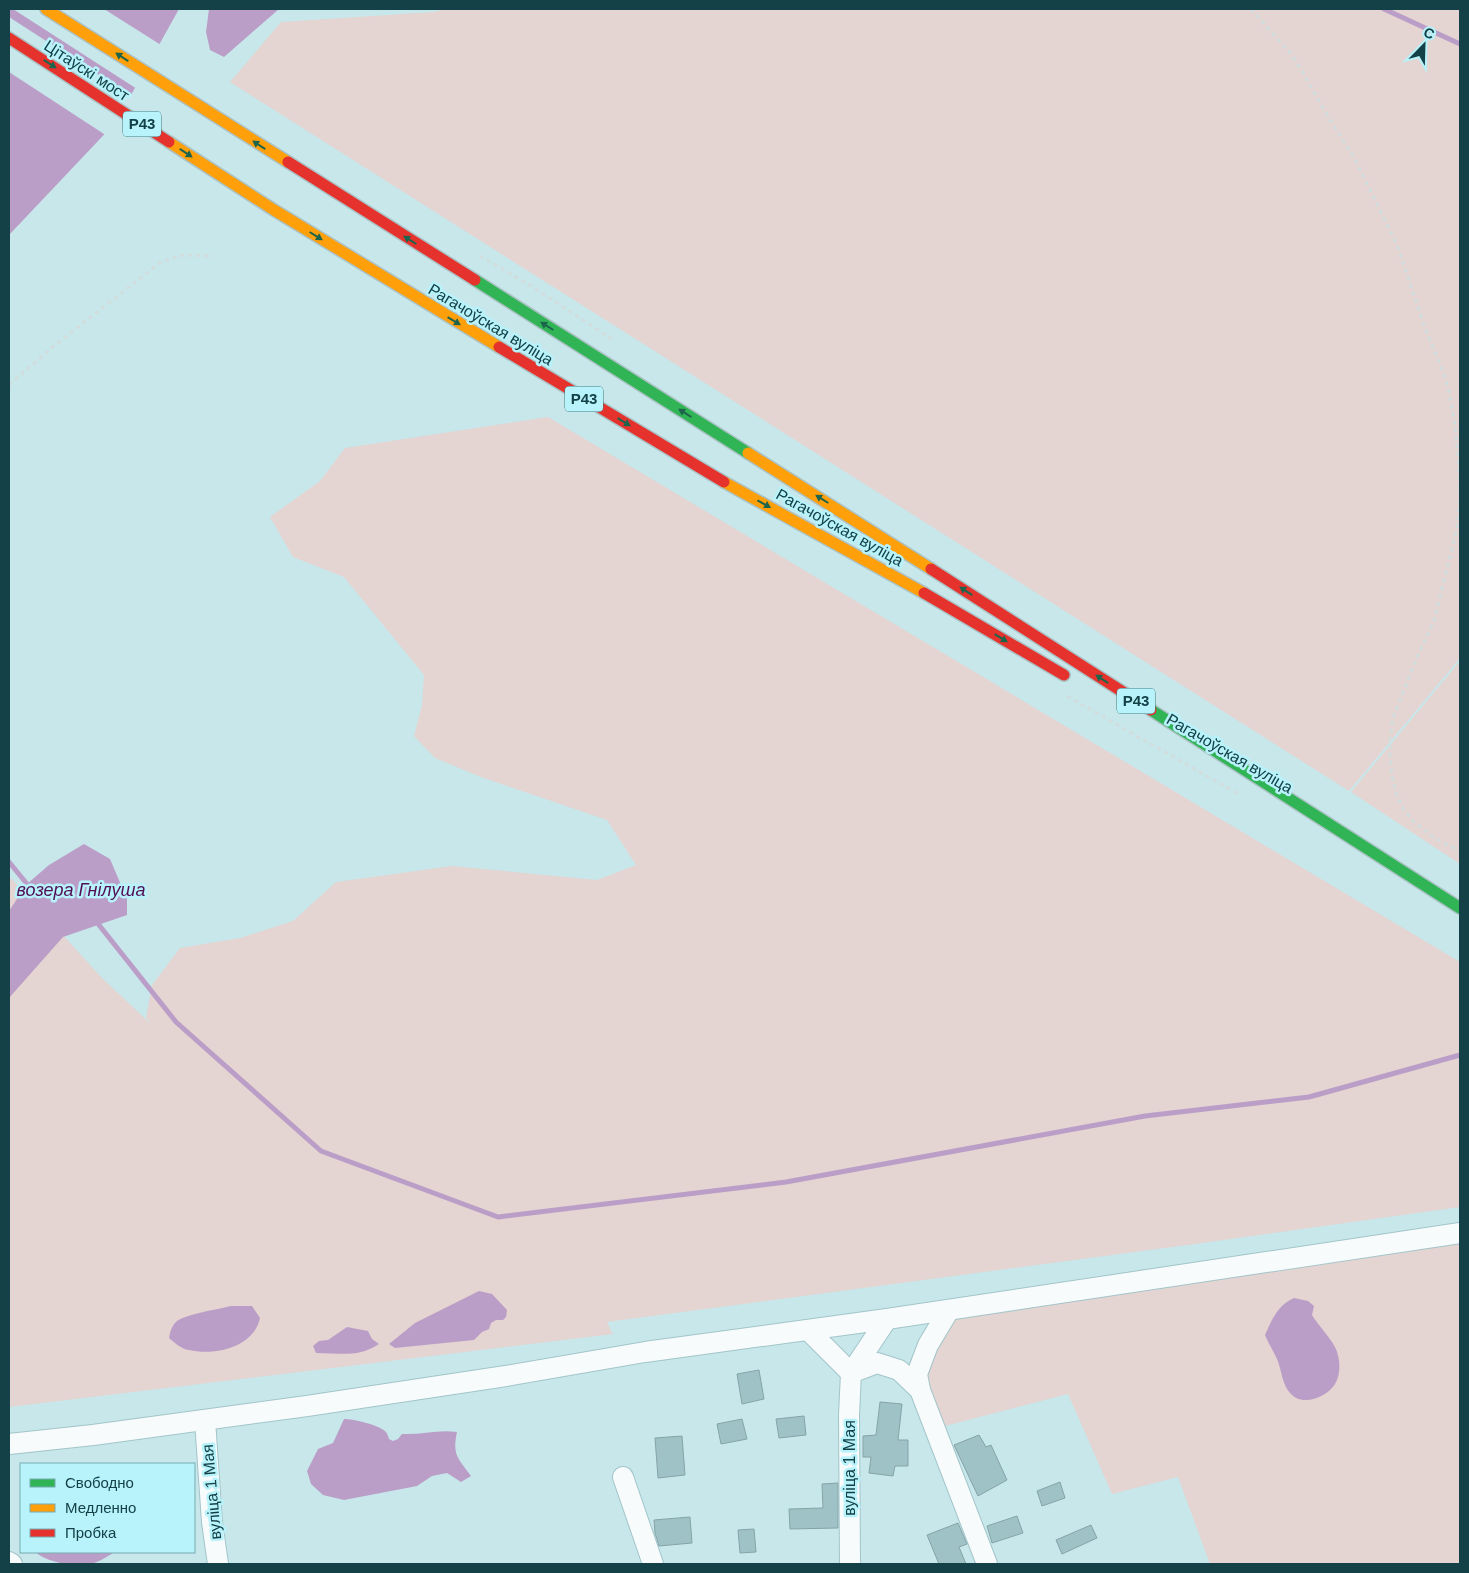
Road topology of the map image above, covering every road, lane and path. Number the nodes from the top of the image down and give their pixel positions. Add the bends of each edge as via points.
1 (46, 9) edge
2 (1251, 9) edge
3 (9, 38) edge
4 (300, 171) joint
5 (274, 210) joint
6 (214, 256) dead end
7 (9, 385) edge
8 (1074, 682) dead end
9 (1186, 747) dead end
10 (1460, 851) edge
11 (1394, 867) junction
12 (1460, 908) edge
13 (1460, 1233) edge
14 (949, 1310) junction
15 (887, 1319) junction
16 (808, 1330) junction
17 (851, 1373) junction
18 (920, 1390) junction
19 (205, 1420) junction
20 (9, 1444) edge
21 (623, 1477) dead end
22 (218, 1564) edge
23 (653, 1564) edge
24 (850, 1564) edge
25 (987, 1564) edge

4 -> 1 main road, Цітаўскі мост / Р43
2 - 10 path via 1291,54 1364,176 1401,256 1449,392 1458,456 1460,499 1457,528 1432,628 1393,718 1390,758 1396,793 1404,810 1436,839
3 -> 5 main road, Цітаўскі мост / Р43
11 -> 4 main road, Рагачоўская вуліца / Р43 via 878,534
5 -> 8 main road, Рагачоўская вуліца / Р43 via 703,470 899,578
6 - 7 path via 183,255 161,262
9 - 11 main road, Рагачоўская вуліца / Р43
11 - 12 main road, Рагачоўская вуліца / Р43
13 - 14 street
14 - 15 street
14 - 18 street via 928,1345 917,1374
15 - 16 street
15 - 17 street
16 - 17 street
16 - 19 street
17 - 18 street via 877,1363 899,1370
17 - 24 street, вуліца 1 Мая
18 - 25 street
19 - 20 street
19 - 22 street, вуліца 1 Мая
21 - 23 street

